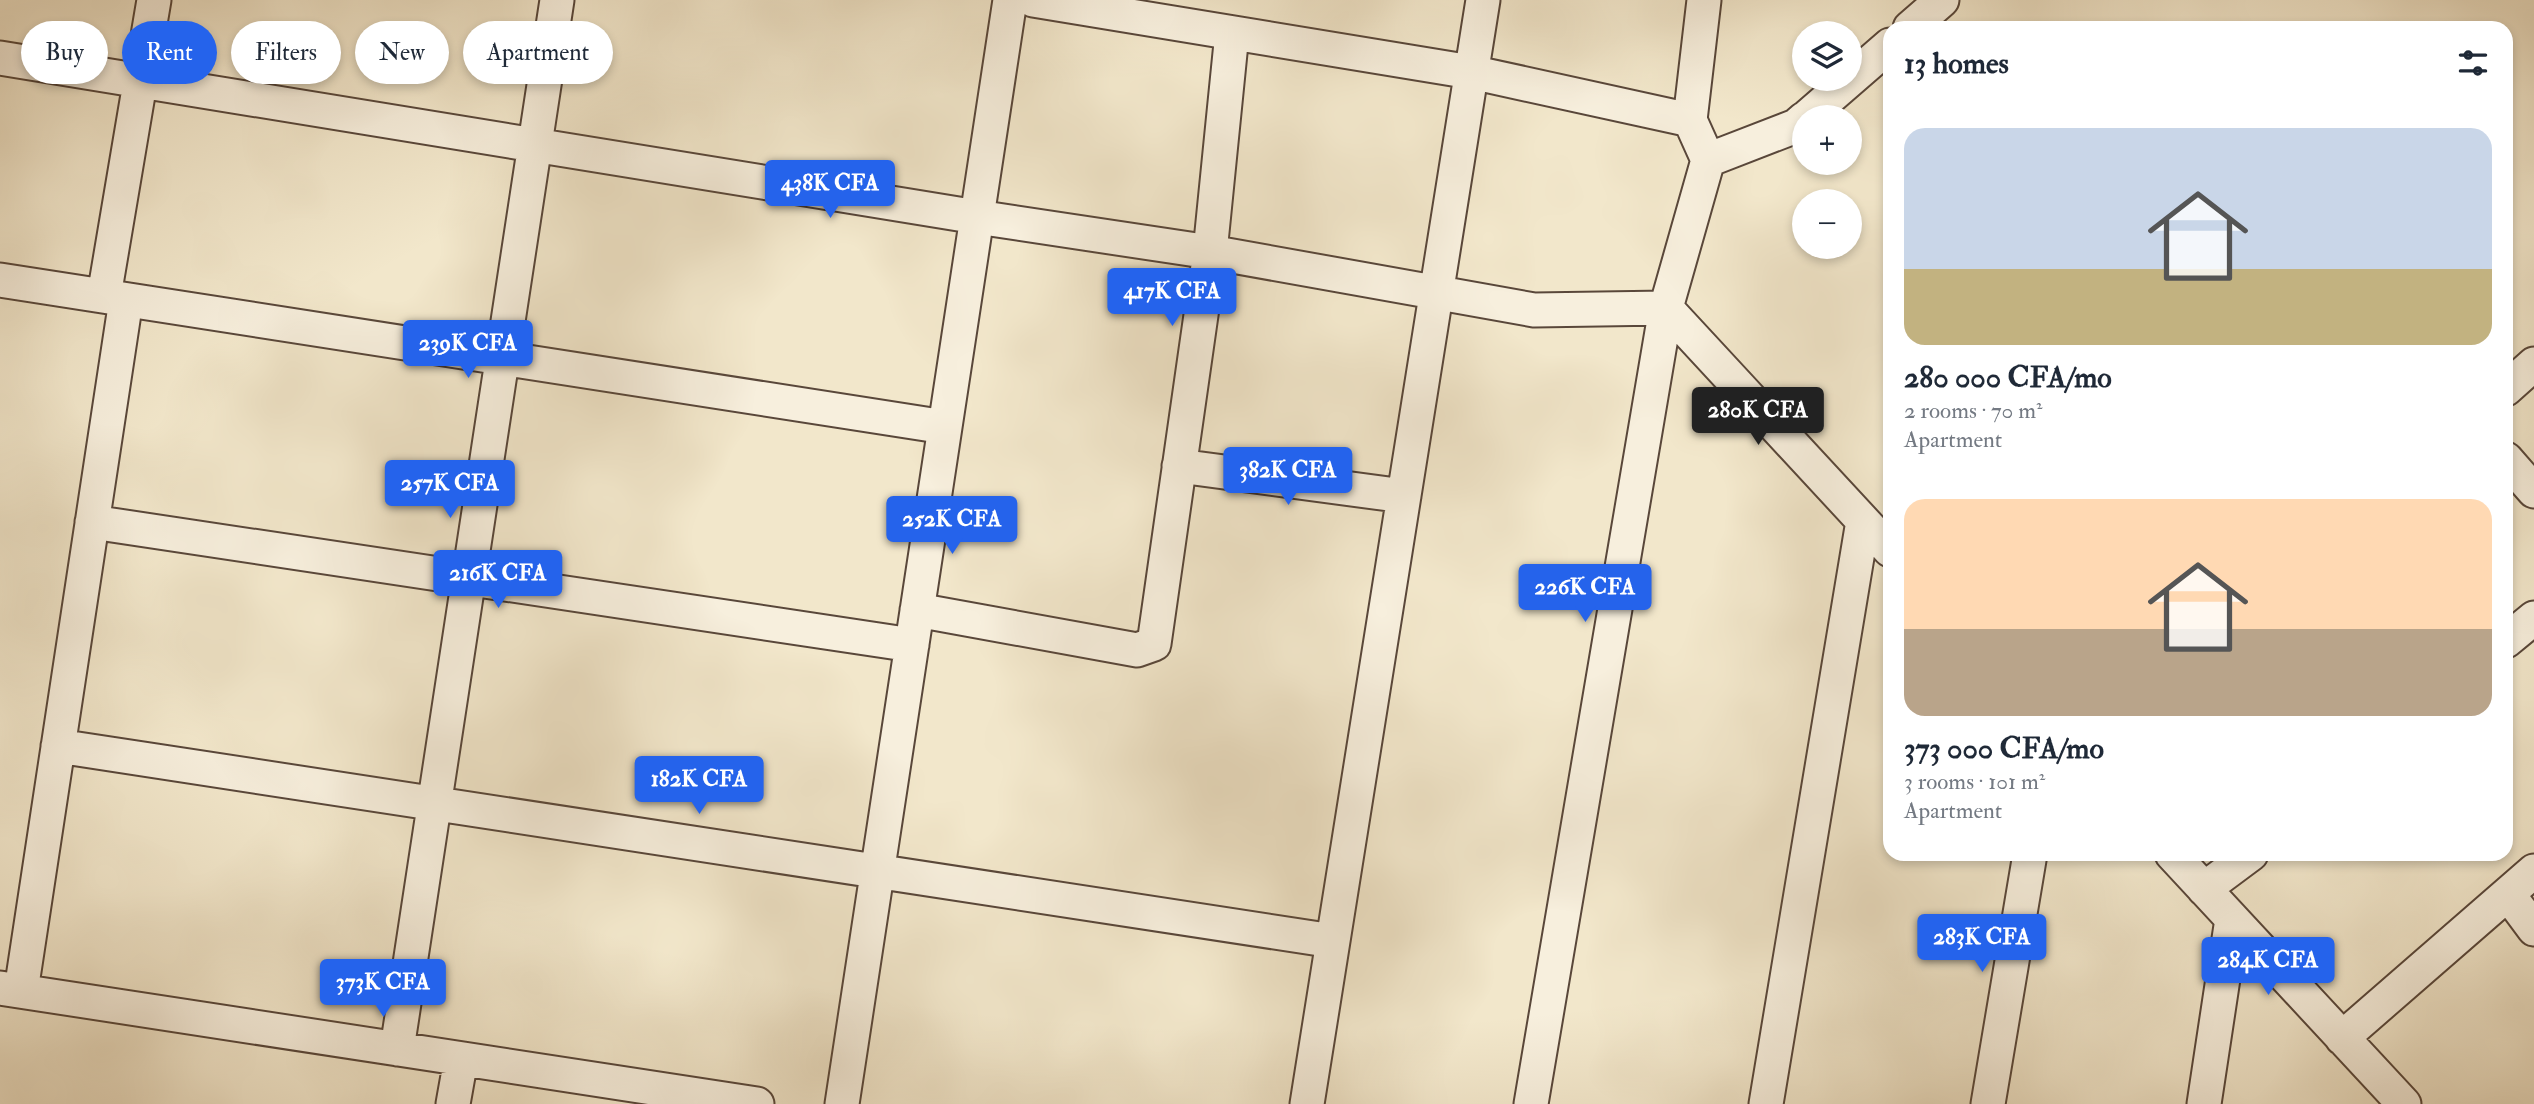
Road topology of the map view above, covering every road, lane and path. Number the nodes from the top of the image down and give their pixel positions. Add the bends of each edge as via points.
1 (154, 0) edge
2 (557, 0) edge
3 (1010, 0) edge
4 (1033, 0) edge
5 (1483, 0) edge
6 (1704, 0) edge
7 (1915, 0) edge
8 (1942, 0) edge
9 (151, 21) edge
10 (1911, 21) edge
11 (1918, 21) edge
12 (1232, 33) junction
13 (1883, 51) edge
14 (0, 58) edge
15 (1471, 72) junction
16 (122, 77) edge
17 (141, 84) edge
18 (165, 84) edge
19 (1820, 105) edge
20 (1690, 120) junction
21 (1792, 128) edge
22 (535, 145) junction
23 (1708, 160) junction
24 (977, 217) junction
25 (1210, 252) junction
26 (0, 280) edge
27 (1436, 292) junction
28 (115, 298) junction
29 (1666, 308) junction
30 (502, 358) junction
31 (2534, 364) edge
32 (2513, 383) edge
33 (945, 427) junction
34 (1179, 466) junction
35 (2513, 467) edge
36 (2534, 491) edge
37 (1404, 496) junction
38 (1863, 521) junction
39 (92, 522) junction
40 (1883, 542) edge
41 (468, 579) junction
42 (917, 610) junction
43 (2534, 618) edge
44 (2513, 635) edge
45 (912, 645) junction
46 (58, 746) junction
47 (435, 803) junction
48 (2029, 861) edge
49 (2178, 861) edge
50 (2242, 861) edge
51 (877, 871) junction
52 (2534, 871) edge
53 (2204, 889) junction
54 (2508, 894) junction
55 (2232, 919) junction
56 (2534, 929) edge
57 (1333, 941) junction
58 (10, 990) edge
59 (2342, 1038) junction
60 (397, 1049) junction
61 (461, 1059) junction
62 (453, 1104) edge
63 (757, 1104) edge
64 (842, 1104) edge
65 (1307, 1104) edge
66 (1531, 1104) edge
67 (1766, 1104) edge
68 (1988, 1104) edge
69 (2204, 1104) edge
70 (2404, 1104) edge

1 - 9 street
2 - 22 street
3 - 24 street
4 - 12 street
5 - 15 street
6 - 20 street
7 - 10 street
8 - 11 street
12 - 15 street
12 - 25 street
13 - 19 street
14 - 16 street
15 - 20 street
15 - 27 street
17 - 28 street
18 - 22 street
20 - 23 street
21 - 23 street
22 - 24 street
22 - 30 street
23 - 29 street
24 - 25 street
24 - 33 street
25 - 27 street
25 - 34 street
26 - 28 street
27 - 29 street via 1534,310
27 - 37 street
28 - 30 street
28 - 39 street
29 - 38 street
29 - 66 street
30 - 33 street
30 - 41 street
31 - 32 street
33 - 42 street
34 - 37 street
34 - 42 street via 1154,644 1137,650
35 - 36 street
37 - 57 street
38 - 40 street
38 - 67 street
39 - 41 street
39 - 46 street
41 - 45 street
41 - 47 street
42 - 45 street
43 - 44 street
45 - 51 street
46 - 47 street
46 - 58 street
47 - 51 street
47 - 60 street
48 - 68 street
49 - 53 street
50 - 53 street
51 - 57 street
51 - 64 street
52 - 54 street
53 - 55 street
54 - 56 street
54 - 59 street
55 - 59 street
55 - 69 street
57 - 65 street
58 - 60 street
59 - 70 street
60 - 61 street
61 - 62 street
61 - 63 street

